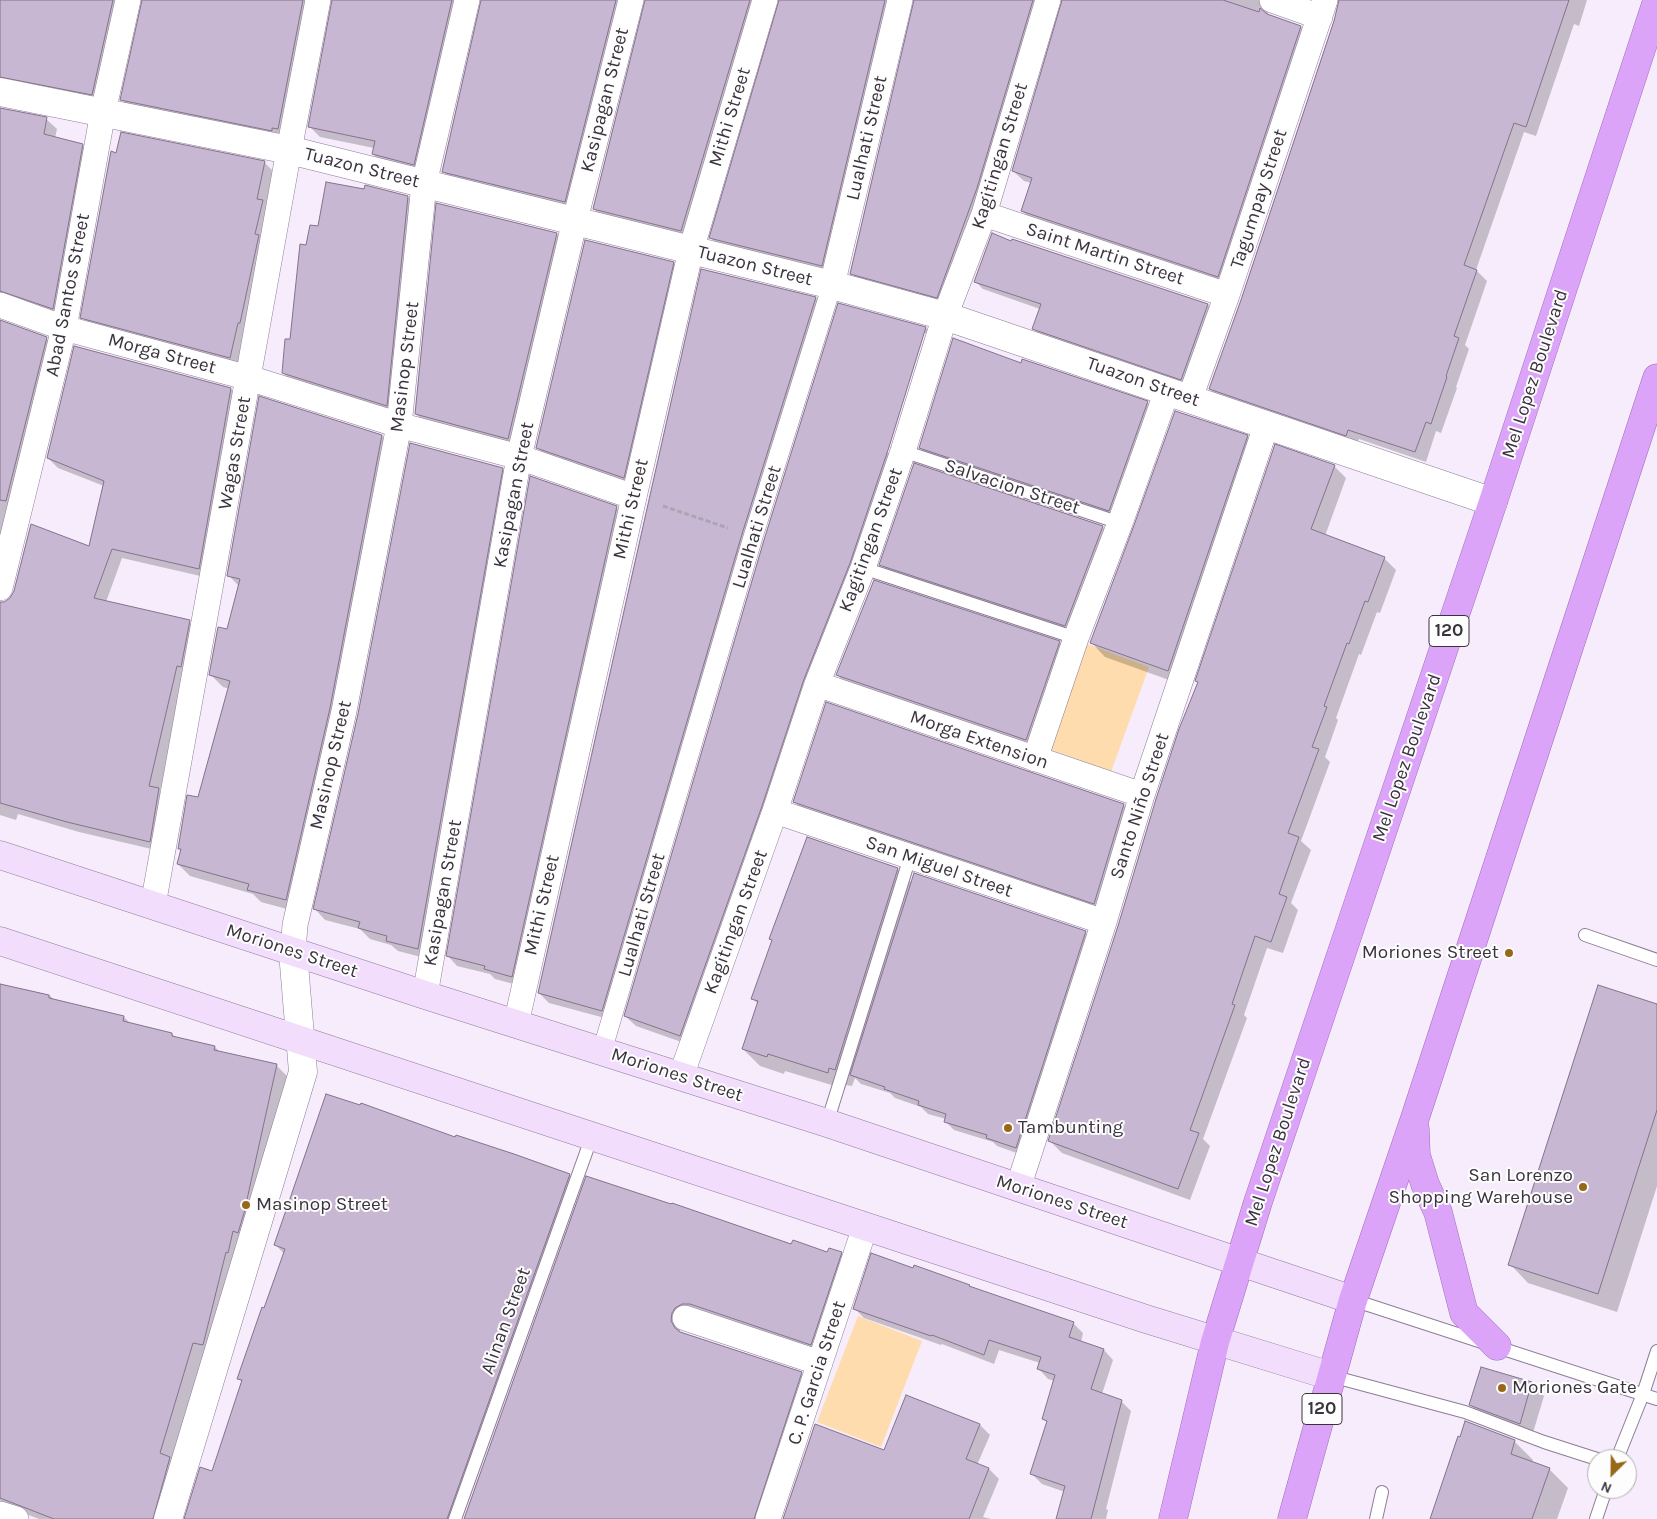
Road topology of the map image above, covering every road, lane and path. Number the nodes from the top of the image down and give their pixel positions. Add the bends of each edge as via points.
1 (128, 0) edge
2 (318, 0) edge
3 (466, 0) edge
4 (631, 0) edge
5 (765, 0) edge
6 (900, 0) edge
7 (1048, 0) edge
8 (1272, 0) edge
9 (1657, 1) edge
10 (1322, 8) edge
11 (0, 92) edge
12 (103, 112) junction
13 (289, 150) junction
14 (424, 184) junction
15 (984, 214) junction
16 (575, 220) junction
17 (691, 250) junction
18 (832, 285) junction
19 (1227, 295) junction
20 (0, 305) edge
21 (945, 316) junction
22 (64, 328) junction
23 (249, 378) junction
24 (1657, 378) edge
25 (1178, 394) junction
26 (399, 425) junction
27 (1266, 426) junction
28 (904, 450) junction
29 (519, 457) junction
30 (634, 496) junction
31 (1493, 502) junction
32 (1120, 523) junction
33 (753, 537) junction
34 (863, 568) junction
35 (0, 588) edge
36 (1076, 638) junction
37 (817, 684) junction
38 (1035, 759) junction
39 (1142, 795) junction
40 (775, 811) junction
41 (0, 855) edge
42 (910, 857) junction
43 (153, 906) junction
44 (1104, 922) junction
45 (1585, 935) dead end
46 (0, 941) edge
47 (293, 952) junction
48 (1657, 960) edge
49 (425, 995) junction
50 (516, 1024) junction
51 (299, 1040) junction
52 (602, 1051) junction
53 (681, 1076) junction
54 (1414, 1122) junction
55 (827, 1123) junction
56 (592, 1136) junction
57 (1018, 1188) junction
58 (865, 1227) junction
59 (1239, 1261) junction
60 (1353, 1300) junction
61 (685, 1318) dead end
62 (1215, 1342) junction
63 (1497, 1346) junction
64 (1657, 1351) edge
65 (820, 1363) junction
66 (1331, 1376) junction
67 (1643, 1394) junction
68 (1657, 1400) edge
69 (1621, 1449) edge
70 (1587, 1457) edge
71 (1382, 1492) dead end
72 (1603, 1499) edge
73 (0, 1514) edge
74 (16, 1519) edge
75 (168, 1519) edge
76 (456, 1519) edge
77 (768, 1519) edge
78 (1173, 1519) edge
79 (1292, 1519) edge
80 (1376, 1519) edge
81 (1596, 1519) edge

1 - 12 street, Abad Santos Street
2 - 13 street, Wagas Street
3 - 14 street, Masinop Street
4 - 16 street, Kasipagan Street
5 - 17 street, Mithi Street
6 - 18 street, Lualhati Street
7 - 15 street, Kagitingan Street
8 - 10 street
9 - 31 highway, Mel Lopez Boulevard / 120
10 - 19 street, Tagumpay Street
11 - 12 street, Tuazon Street
12 - 13 street, Tuazon Street
12 - 22 street, Abad Santos Street
13 - 14 street, Tuazon Street
13 - 23 street, Wagas Street
14 - 16 street, Tuazon Street
14 - 26 street, Masinop Street
15 - 19 street, Saint Martin Street
15 - 21 street, Kagitingan Street
16 - 17 street, Tuazon Street
16 - 29 street, Kasipagan Street
17 - 18 street, Tuazon Street
17 - 30 street, Mithi Street
18 - 21 street, Tuazon Street
18 - 33 street, Lualhati Street
19 - 25 street, Tagumpay Street
20 - 22 street, Morga Street
21 - 25 street, Tuazon Street
21 - 28 street, Kagitingan Street
22 - 23 street, Morga Street
22 - 35 street, Abad Santos Street
23 - 26 street, Morga Street
23 - 43 street, Wagas Street
24 - 54 highway, 120
25 - 27 street, Tuazon Street
25 - 32 street
26 - 29 street, Morga Street
26 - 47 street, Masinop Street via 344,711 295,925
27 - 31 street, Tuazon Street
27 - 39 street, Santo Niño Street
28 - 32 lane, Salvacion Street
28 - 34 street, Kagitingan Street
29 - 30 street, Morga Street
29 - 49 street, Kasipagan Street
30 - 33 path
30 - 50 street, Mithi Street
31 - 59 highway, Mel Lopez Boulevard / 120
32 - 36 street
33 - 52 street, Lualhati Street
34 - 36 lane
34 - 37 street, Kagitingan Street
36 - 38 street
37 - 38 street, Morga Extension
37 - 40 street, Kagitingan Street
38 - 39 street, Morga Extension
39 - 44 street, Santo Niño Street
40 - 42 street, San Miguel Street
40 - 53 street, Kagitingan Street
41 - 43 main road, Moriones Street
42 - 44 street, San Miguel Street
42 - 55 lane
43 - 47 main road, Moriones Street
44 - 57 street, Santo Niño Street
45 - 48 lane
46 - 51 main road
47 - 49 main road, Moriones Street
47 - 51 street, Masinop Street
49 - 50 main road, Moriones Street
50 - 52 main road, Moriones Street
51 - 56 main road
51 - 75 street, Masinop Street via 303,1072
52 - 53 main road, Moriones Street
53 - 55 main road, Moriones Street
54 - 60 highway, 120
54 - 63 highway via 1416,1155 1438,1212 1464,1313
55 - 57 main road, Moriones Street
56 - 58 main road
56 - 76 lane, Alinan Street
57 - 59 main road, Moriones Street
58 - 62 main road
58 - 65 street, C. P. Garcia Street
59 - 60 main road, Moriones Street
59 - 62 highway, Mel Lopez Boulevard / 120
60 - 63 lane
60 - 66 highway, 120
61 - 65 street
62 - 66 main road
62 - 78 highway, Mel Lopez Boulevard / 120
63 - 67 lane
64 - 67 lane
65 - 77 street, C. P. Garcia Street
66 - 70 lane via 1465,1412
66 - 79 highway, 120
67 - 68 lane
67 - 69 lane
71 - 80 lane
72 - 81 lane
73 - 74 street

